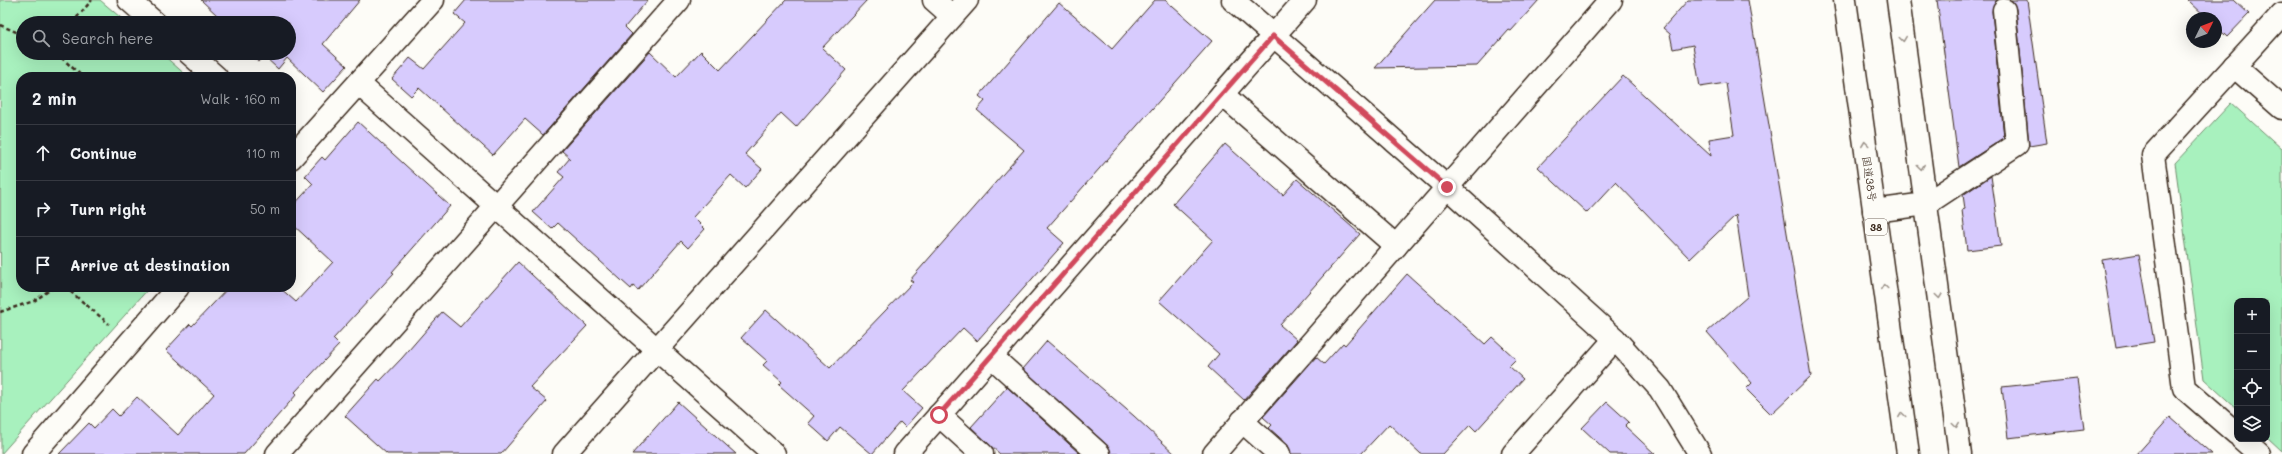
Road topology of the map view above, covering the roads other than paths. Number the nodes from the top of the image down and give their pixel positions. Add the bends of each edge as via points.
1 (129, 0) edge
2 (433, 0) edge
3 (679, 0) edge
4 (934, 0) edge
5 (967, 0) edge
6 (1233, 0) edge
7 (1305, 0) edge
8 (1611, 0) edge
9 (1844, 0) edge
10 (1898, 0) edge
11 (2278, 0) edge
12 (2282, 3) edge
13 (2004, 10) dead end
14 (2282, 14) edge
15 (147, 16) edge
16 (952, 16) junction
17 (1273, 36) junction
18 (197, 60) edge
19 (2234, 66) junction
20 (210, 72) edge
21 (359, 84) junction
22 (1222, 94) junction
23 (2282, 108) edge
24 (296, 147) edge
25 (1447, 187) junction
26 (1926, 204) junction
27 (495, 207) junction
28 (1874, 211) junction
29 (1396, 246) junction
30 (174, 292) edge
31 (1615, 339) junction
32 (658, 349) junction
33 (991, 356) junction
34 (939, 415) junction
35 (1242, 421) junction
36 (2234, 431) edge
37 (2245, 442) edge
38 (32, 454) edge
39 (277, 454) edge
40 (564, 454) edge
41 (774, 454) edge
42 (905, 454) edge
43 (982, 454) edge
44 (1099, 454) edge
45 (1214, 454) edge
46 (1279, 454) edge
47 (1513, 454) edge
48 (1700, 454) edge
49 (1908, 454) edge
50 (1960, 454) edge
51 (2259, 454) edge

1 - 15 main road
2 - 21 main road
3 - 27 main road
4 - 16 main road
5 - 16 main road
6 - 17 main road
7 - 17 main road
8 - 25 main road
28 -> 9 main road, 国道38号 / 38
10 -> 26 main road
11 - 12 main road
13 - 26 main road via 2017,144
14 - 19 main road
16 - 32 main road
17 - 22 main road
17 - 25 main road
18 - 20 main road
19 - 23 main road
19 - 36 main road via 2154,155 2184,388
21 - 24 main road
21 - 27 main road
22 - 29 main road
22 - 33 main road
25 - 29 main road
25 - 31 main road
26 - 28 main road
26 -> 50 main road
27 - 32 main road
27 - 39 main road
49 -> 28 main road, 国道38号 / 38
29 - 35 main road
30 - 38 main road
31 - 47 main road
31 - 48 main road via 1660,389
32 - 40 main road
32 - 41 main road
33 - 34 main road
33 - 44 main road
34 - 42 main road
34 - 43 main road
35 - 45 main road
35 - 46 main road
37 - 51 main road

